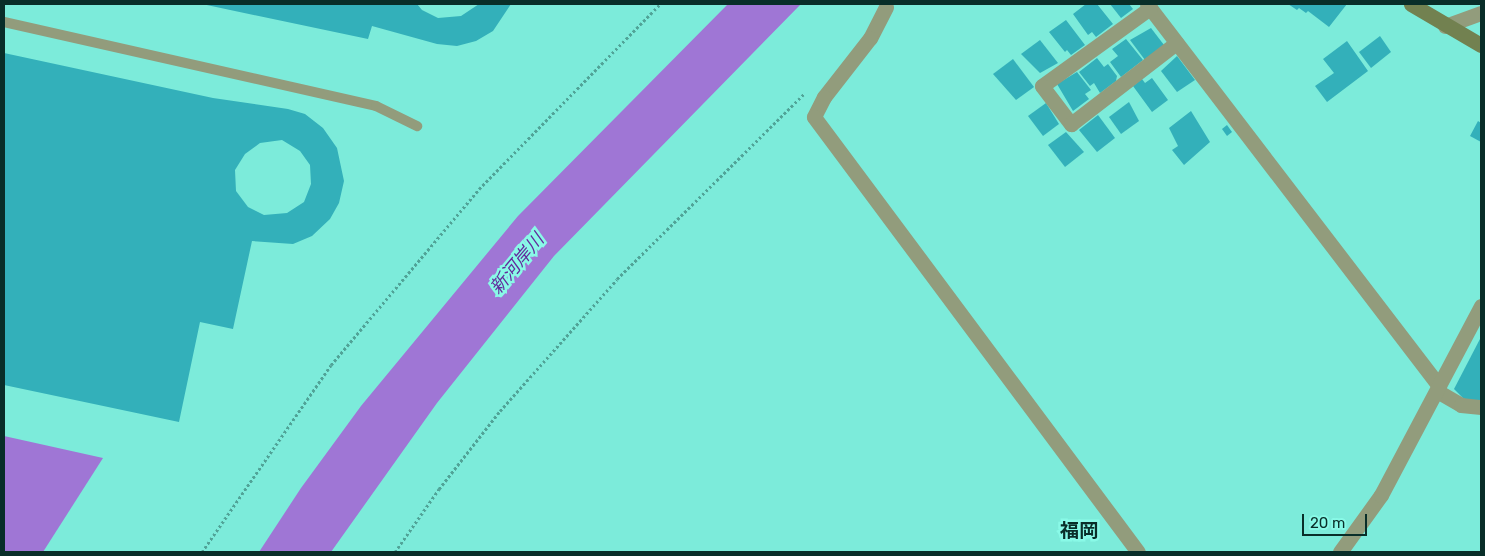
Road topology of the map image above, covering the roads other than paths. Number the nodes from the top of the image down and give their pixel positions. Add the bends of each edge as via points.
1 (1411, 4) edge
2 (1148, 6) edge
3 (886, 7) dead end
4 (1481, 13) edge
5 (4, 22) edge
6 (1445, 26) junction
7 (1176, 43) junction
8 (1481, 45) edge
9 (417, 126) dead end
10 (1481, 306) edge
11 (1438, 389) junction
12 (1481, 407) edge
13 (1138, 552) edge
14 (1340, 552) edge

1 - 6 street
2 - 7 street
2 - 7 street via 1042,86 1070,124
3 - 13 street via 870,38 824,98 814,117
4 - 6 street
5 - 9 lane via 376,106
6 - 8 street
7 - 11 street
10 - 11 street
11 - 12 street via 1461,405
11 - 14 street via 1381,495

